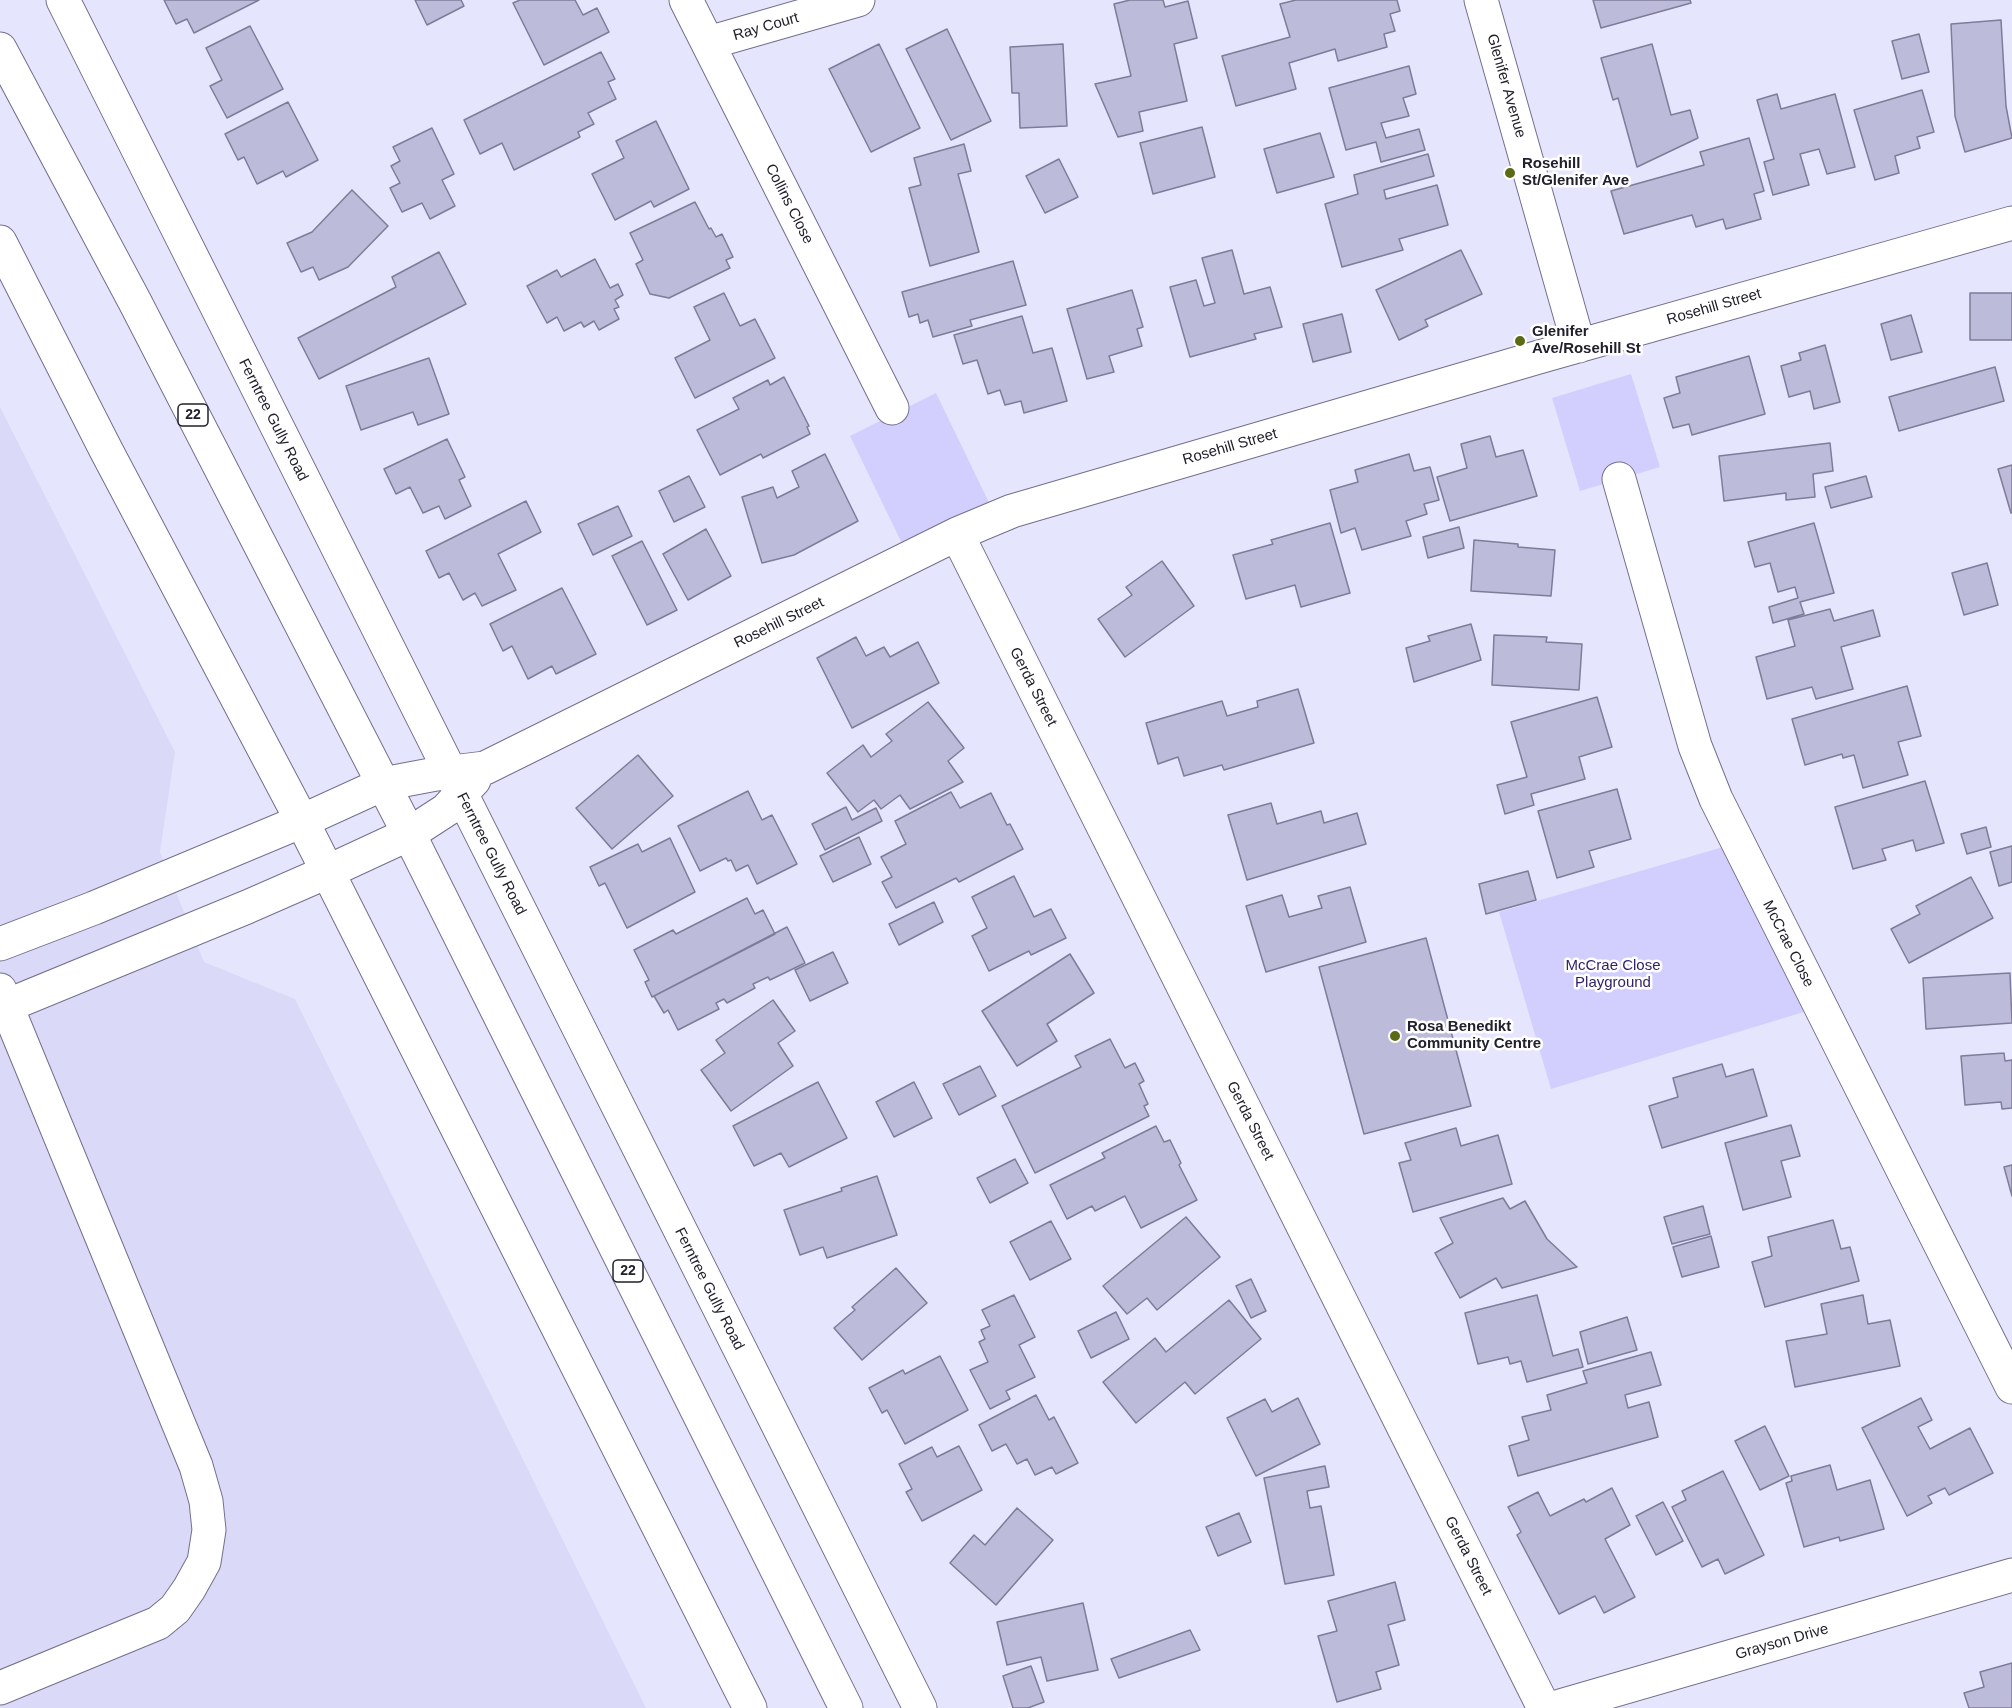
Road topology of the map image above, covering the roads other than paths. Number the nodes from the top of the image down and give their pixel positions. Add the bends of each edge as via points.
1 (63, 0) edge
2 (686, 0) edge
3 (858, 0) edge
4 (1481, 0) edge
5 (708, 43) junction
6 (0, 49) edge
7 (2012, 223) edge
8 (0, 242) edge
9 (1580, 346) junction
10 (892, 408) dead end
11 (1619, 479) dead end
12 (957, 534) junction
13 (455, 783) junction
14 (383, 784) junction
15 (302, 820) junction
16 (409, 834) junction
17 (327, 872) junction
18 (0, 944) edge
19 (3, 998) edge
20 (2012, 1387) edge
21 (2012, 1575) edge
22 (0, 1688) edge
23 (750, 1708) edge
24 (846, 1708) edge
25 (920, 1708) edge
26 (1544, 1708) edge
27 (1553, 1708) edge

1 - 13 street, Ferntree Gully Road
2 - 5 street, Collins Close
3 - 5 street, Ray Court
4 - 9 street, Glenifer Avenue
5 - 10 street, Collins Close
6 - 14 street, 22
7 - 9 street, Rosehill Street
8 - 15 street
9 - 12 street, Rosehill Street via 1012,511
11 - 20 street, McCrae Close via 1695,746 1716,798
12 - 13 street, Rosehill Street
12 - 26 street, Gerda Street
13 - 14 street, Rosehill Street
13 - 16 street via 446,810
13 - 25 street, Ferntree Gully Road
14 - 15 street, Rosehill Street
14 - 16 street, 22
15 - 17 street
15 - 18 street, Rosehill Street
16 - 17 street
16 - 24 street, 22
17 - 19 street via 248,907
17 - 23 street
19 - 22 street via 195,1466 206,1501 209,1530 204,1562 175,1609 158,1623
21 - 27 street, Grayson Drive

